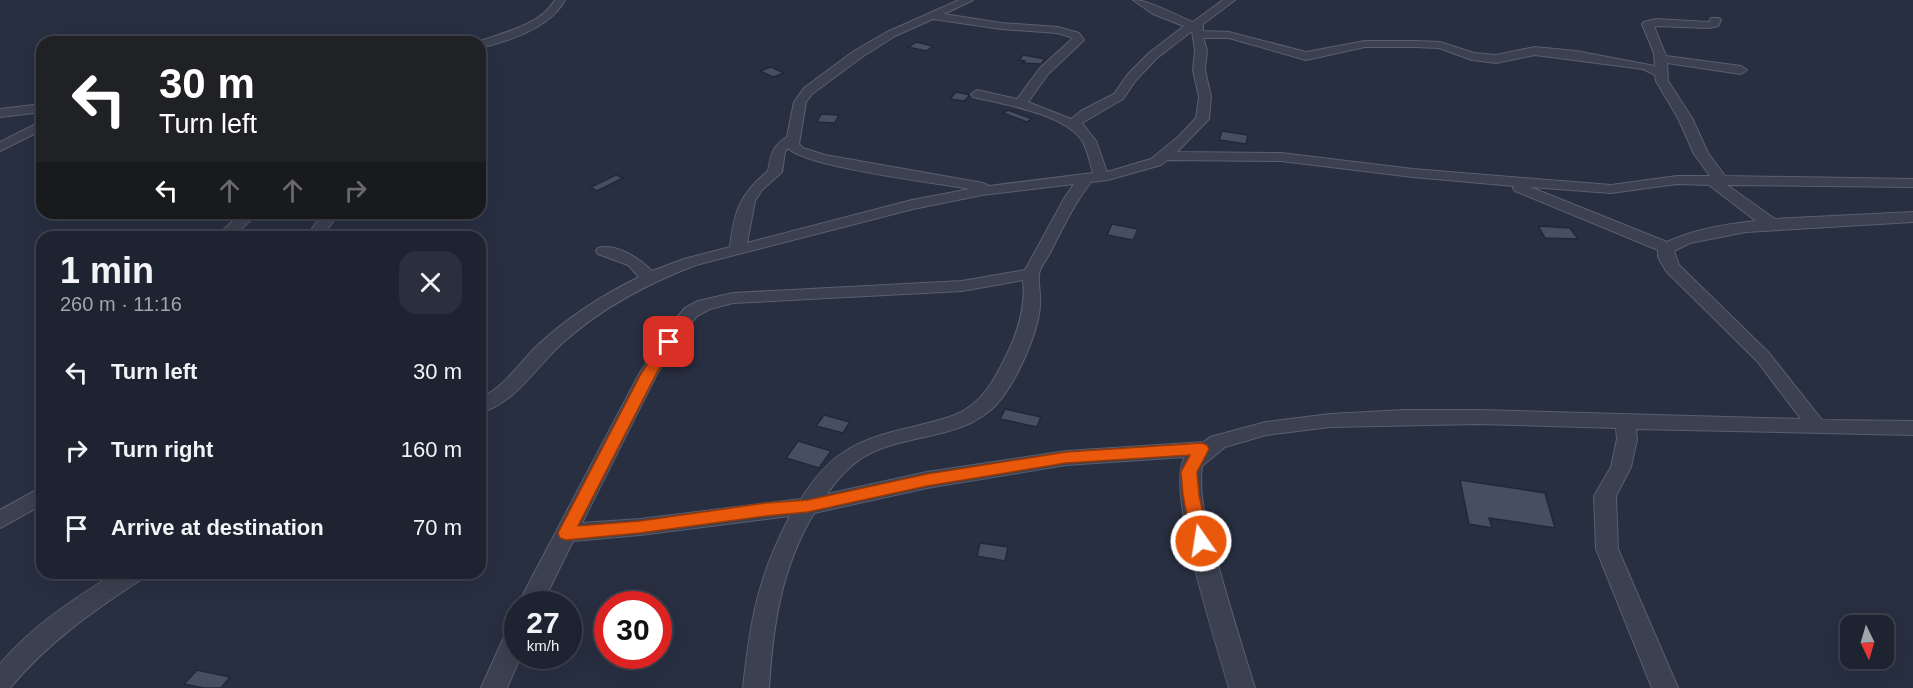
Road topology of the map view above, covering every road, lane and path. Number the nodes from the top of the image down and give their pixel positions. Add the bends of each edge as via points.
1 (560, 0) edge
2 (968, 0) edge
3 (1138, 0) edge
4 (1230, 0) edge
5 (932, 16) junction
6 (1714, 21) dead end
7 (1196, 29) junction
8 (486, 43) edge
9 (1660, 59) junction
10 (1741, 70) dead end
11 (1661, 73) junction
12 (977, 94) dead end
13 (1020, 104) junction
14 (36, 109) edge
15 (0, 113) edge
16 (1073, 127) junction
17 (36, 128) edge
18 (19, 137) junction
19 (36, 138) edge
20 (793, 139) junction
21 (0, 147) edge
22 (1165, 156) junction
23 (1094, 178) junction
24 (1502, 180) junction
25 (1716, 180) junction
26 (1913, 183) edge
27 (996, 189) junction
28 (1913, 217) edge
29 (244, 219) edge
30 (1773, 225) junction
31 (230, 231) edge
32 (1668, 248) junction
33 (604, 250) dead end
34 (738, 250) junction
35 (1031, 273) junction
36 (649, 278) junction
37 (486, 403) edge
38 (1626, 422) junction
39 (1817, 427) junction
40 (1913, 428) edge
41 (1202, 449) junction
42 (36, 499) edge
43 (808, 506) junction
44 (0, 520) edge
45 (566, 533) junction
46 (125, 579) edge
47 (537, 591) edge
48 (504, 665) edge
49 (0, 682) edge
50 (494, 688) edge
51 (756, 688) edge
52 (1242, 688) edge
53 (1665, 688) edge

1 - 8 street via 538,21
2 - 5 street
3 - 7 street
4 - 7 street via 1198,23
5 - 13 street via 1075,35 1078,40 1044,71
5 - 20 street via 891,34 808,91 800,102
6 - 9 street via 1709,25 1648,24
7 - 11 street via 1306,56 1379,43 1440,45 1496,59 1544,51 1646,66
7 - 16 street via 1164,43 1132,77 1123,93 1078,118
7 - 22 street via 1205,97 1202,119
9 - 10 street
9 - 11 street
11 - 25 street
12 - 13 street
13 - 16 street via 1042,110
14 - 15 street
16 - 23 street via 1087,138
17 - 18 street
18 - 19 street
18 - 21 street
20 - 27 street via 798,151 823,159
20 - 34 street via 778,148 775,172 759,184 749,199 742,216
22 - 23 street via 1142,167
22 - 24 street via 1281,157
23 - 27 street
23 - 35 street via 1072,197
24 - 25 street via 1611,189 1677,180
24 - 32 street
25 - 26 street
25 - 30 street
27 - 34 street via 912,205
28 - 30 street
29 - 31 street
30 - 32 street via 1697,235
32 - 39 street via 1666,257 1672,268 1763,357
33 - 36 street via 634,262
34 - 36 street via 690,261
35 - 43 street via 1032,316 1016,354 989,400 976,412 958,420 871,444 851,454
35 - 45 street via 962,286 733,298 691,312 648,374
36 - 37 street via 586,315 543,350 515,384
38 - 39 street
38 - 41 street via 1534,418 1335,419 1243,434
38 - 53 street via 1621,467 1605,496 1607,549
39 - 40 street
41 - 43 street via 1066,458 927,480
41 - 52 street via 1189,472 1191,495
42 - 44 street
43 - 45 street
43 - 51 street via 780,560 769,594
45 - 47 street
46 - 49 street via 57,624 16,661
48 - 50 street

